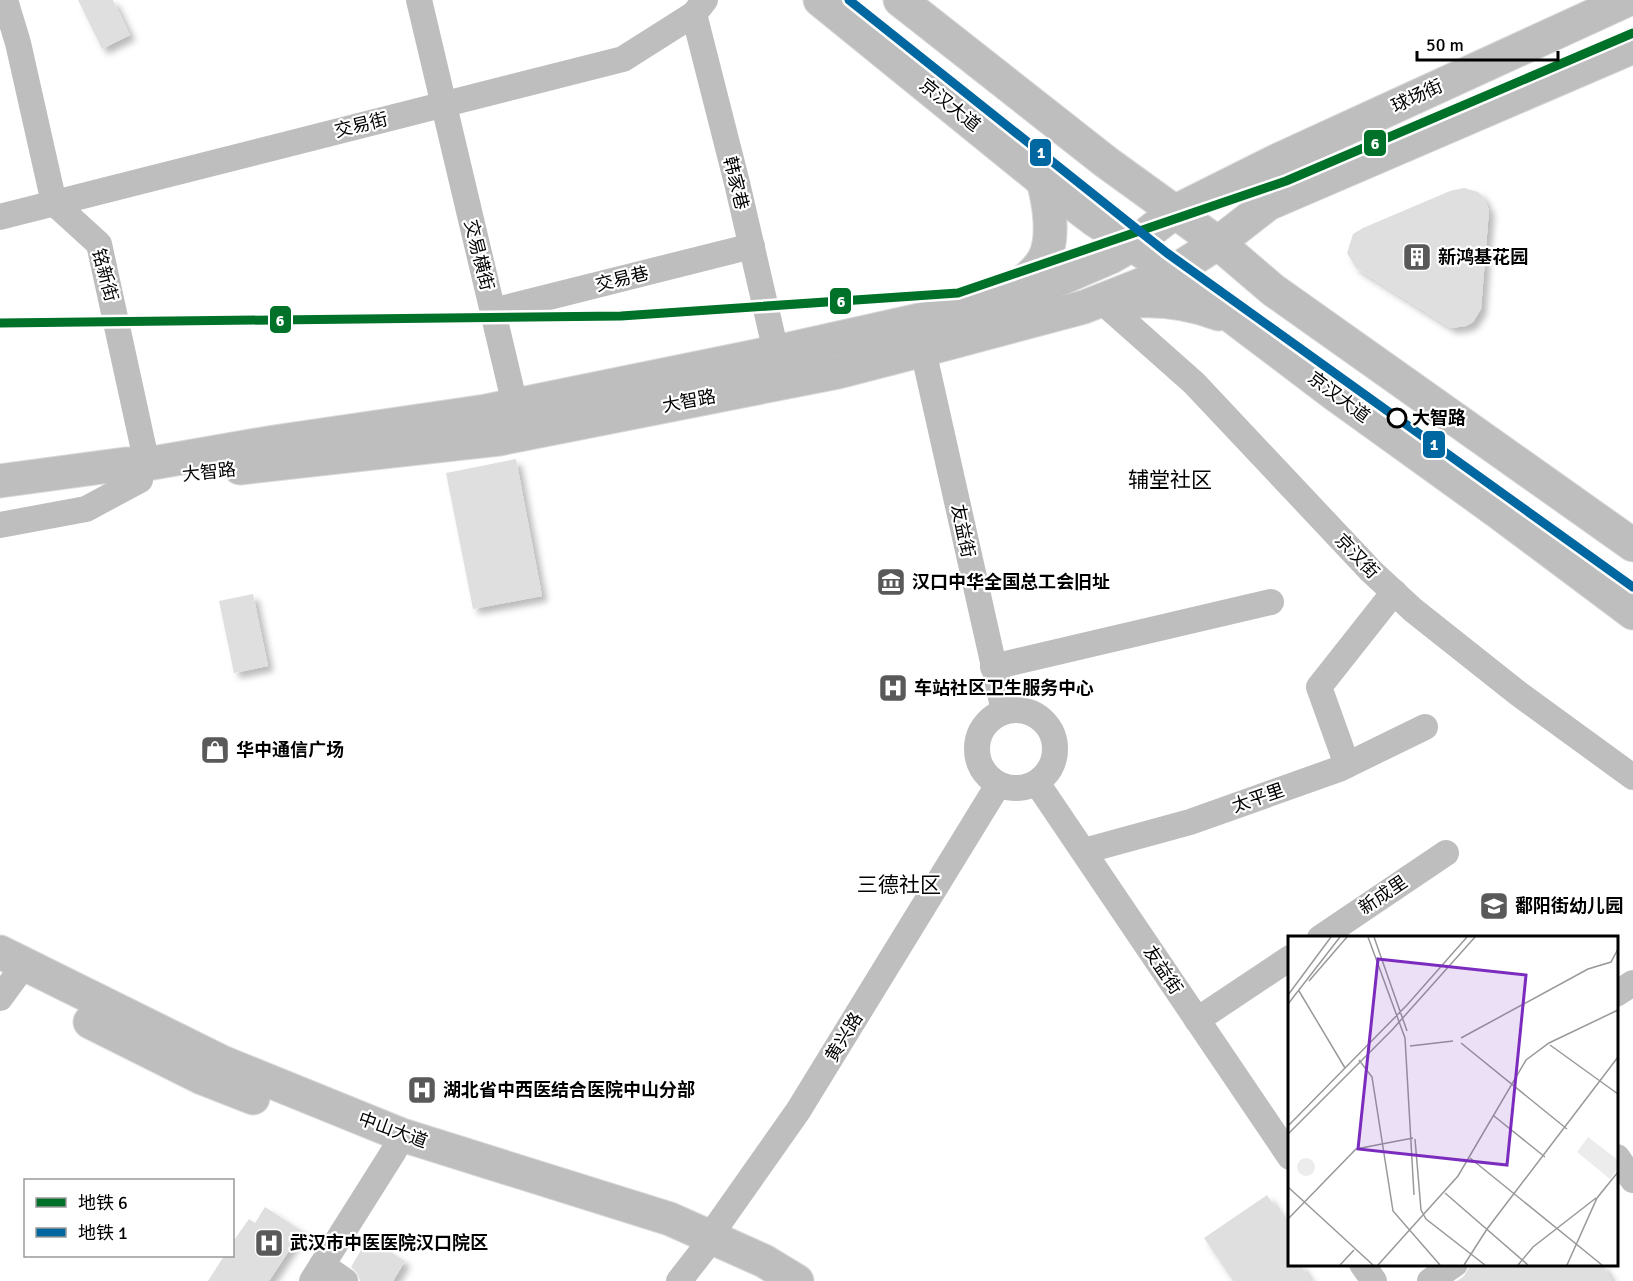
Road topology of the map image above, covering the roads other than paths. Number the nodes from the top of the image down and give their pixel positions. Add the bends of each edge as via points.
1 (5, 0) edge
2 (419, 0) edge
3 (820, 0) edge
4 (900, 0) edge
5 (1627, 0) edge
6 (699, 7) edge
7 (1633, 47) edge
8 (443, 104) junction
9 (1276, 161) junction
10 (1110, 165) junction
11 (1043, 181) junction
12 (54, 203) junction
13 (1176, 211) junction
14 (0, 217) edge
15 (1218, 243) junction
16 (1132, 245) junction
17 (752, 246) junction
18 (1173, 272) junction
19 (986, 305) junction
20 (1106, 305) joint
21 (492, 311) junction
22 (1240, 321) junction
23 (923, 350) junction
24 (776, 352) junction
25 (515, 405) junction
26 (137, 469) junction
27 (0, 475) edge
28 (0, 482) edge
29 (0, 499) edge
30 (0, 525) edge
31 (1633, 545) edge
32 (1394, 592) junction
33 (1271, 602) dead end
34 (1633, 613) edge
35 (993, 667) junction
36 (1004, 711) junction
37 (1425, 727) dead end
38 (1347, 765) junction
39 (1633, 777) edge
40 (1037, 783) junction
41 (998, 785) junction
42 (1084, 851) junction
43 (1446, 853) dead end
44 (1323, 936) edge
45 (1288, 959) edge
46 (7, 975) edge
47 (1633, 983) edge
48 (1618, 993) edge
49 (1197, 1020) junction
50 (398, 1143) junction
51 (1633, 1146) edge
52 (1288, 1154) edge
53 (1618, 1156) edge
54 (1618, 1158) edge
55 (1633, 1180) edge
56 (707, 1242) junction
57 (1363, 1266) edge
58 (1452, 1266) edge
59 (317, 1273) edge
60 (345, 1281) edge
61 (679, 1281) edge
62 (761, 1281) edge
63 (797, 1281) edge
64 (1374, 1281) edge
65 (1430, 1281) edge

1 - 12 street
2 - 8 street, 交易横街
3 - 11 main road, 京汉大道
4 - 10 main road
5 - 9 main road, 球场街
6 - 8 street, 交易街 via 623,59
6 - 17 street, 韩家巷
7 - 15 main road via 1268,204
8 - 12 street, 交易街
8 - 21 street, 交易横街
9 - 10 main road via 1225,178 1173,185 1145,180
9 - 13 main road, 球场街
10 - 13 main road
11 - 16 main road, 京汉大道
11 - 19 main road via 1050,226 1044,258 1017,287
12 - 14 street, 交易街
12 - 26 street, 铭新街 via 99,244
13 - 15 main road
13 - 16 main road, 大智路
15 - 18 main road, 大智路
15 - 31 main road via 1273,290
16 - 18 main road, 京汉大道
16 - 19 main road, 大智路 via 1059,279
17 - 21 street, 交易巷
17 - 24 street, 韩家巷
18 - 22 main road, 京汉大道
18 - 23 main road, 大智路 via 1084,307
19 - 24 main road, 大智路
20 - 22 main road via 1155,301 1203,308
20 - 32 street, 京汉街 via 1194,384
21 - 25 street, 交易横街
22 - 34 main road, 京汉大道
23 - 26 main road, 大智路 via 838,372 499,439
23 - 35 street, 友益街
24 - 25 main road, 大智路
25 - 26 main road, 大智路 via 274,441
26 - 27 street, 大智路
26 - 28 main road, 大智路
26 - 29 main road, 大智路
26 - 30 street, 大智路 via 86,509
32 - 38 street via 1319,687
32 - 39 street, 京汉街 via 1519,694
33 - 35 street
35 - 36 street, 友益街
36 - 40 street via 1035,714 1053,735 1054,761
36 - 41 street via 992,717 977,740 976,754 981,767
37 - 38 street, 太平里
38 - 42 street, 太平里 via 1190,822
40 - 41 street via 1011,789
40 - 42 street, 友益街
41 - 56 street, 黄兴路 via 798,1111
42 - 49 street, 友益街
43 - 44 street, 新成里
45 - 49 street
46 - 50 main road, 中山大道 via 222,1062
47 - 48 street
49 - 52 street, 友益街
50 - 56 main road, 中山大道 via 670,1219
50 - 59 street
51 - 53 street
54 - 55 street
56 - 61 street, 黄兴路
56 - 62 main road, 中山大道
56 - 63 main road, 中山大道 via 764,1262
57 - 64 street
58 - 65 street
59 - 60 street

